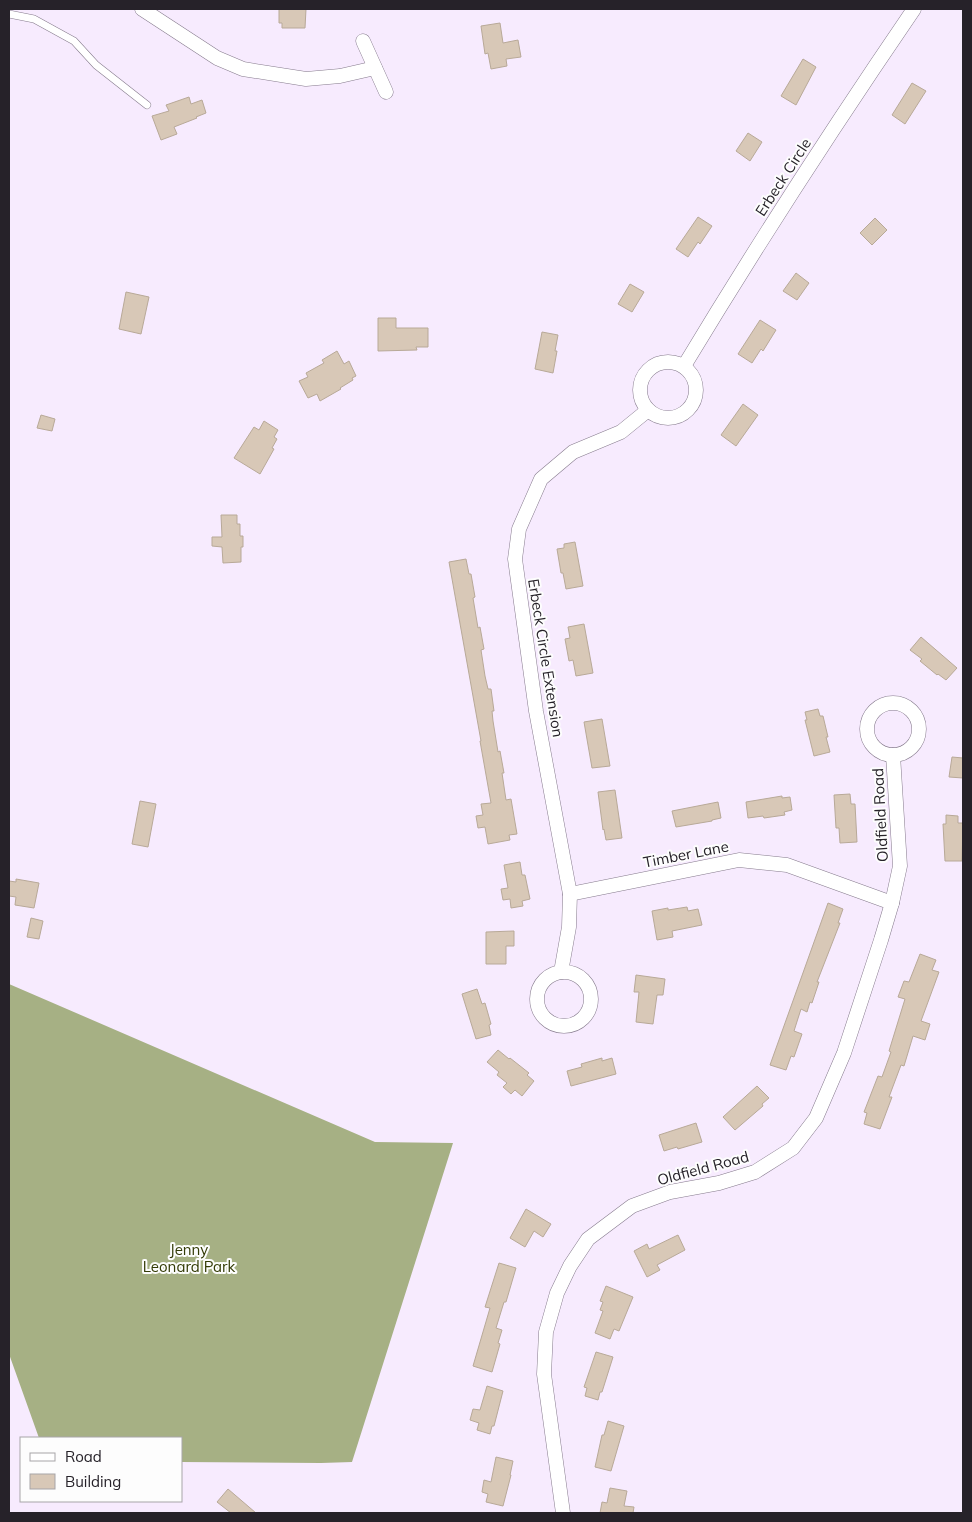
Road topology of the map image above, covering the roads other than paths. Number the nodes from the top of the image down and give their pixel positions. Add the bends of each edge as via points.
1 (142, 9) edge
2 (914, 9) edge
3 (9, 14) edge
4 (363, 41) dead end
5 (375, 68) junction
6 (386, 92) dead end
7 (147, 105) dead end
8 (684, 366) junction
9 (648, 410) junction
10 (893, 755) dead end
11 (570, 894) junction
12 (892, 903) junction
13 (561, 972) dead end
14 (563, 1513) edge

1 - 5 street via 218,58 243,69 306,79
2 - 8 street, Erbeck Circle via 746,264
3 - 7 lane via 34,19 74,41 96,65
4 - 5 street
5 - 6 street
8 - 9 street via 665,362 655,364 646,372 640,397
8 - 9 street via 696,386 688,409 681,415 664,418
9 - 11 street, Erbeck Circle Extension via 621,432 572,452 541,479 519,529 515,559 536,711
10 - 12 street, Oldfield Road via 900,866
11 - 12 street, Timber Lane via 740,860 787,865
11 - 13 street, Erbeck Circle Extension via 569,927
12 - 14 street, Oldfield Road via 844,1052 816,1118 792,1148 755,1172 670,1192 632,1206 588,1239 570,1266 557,1293 546,1332 544,1374

